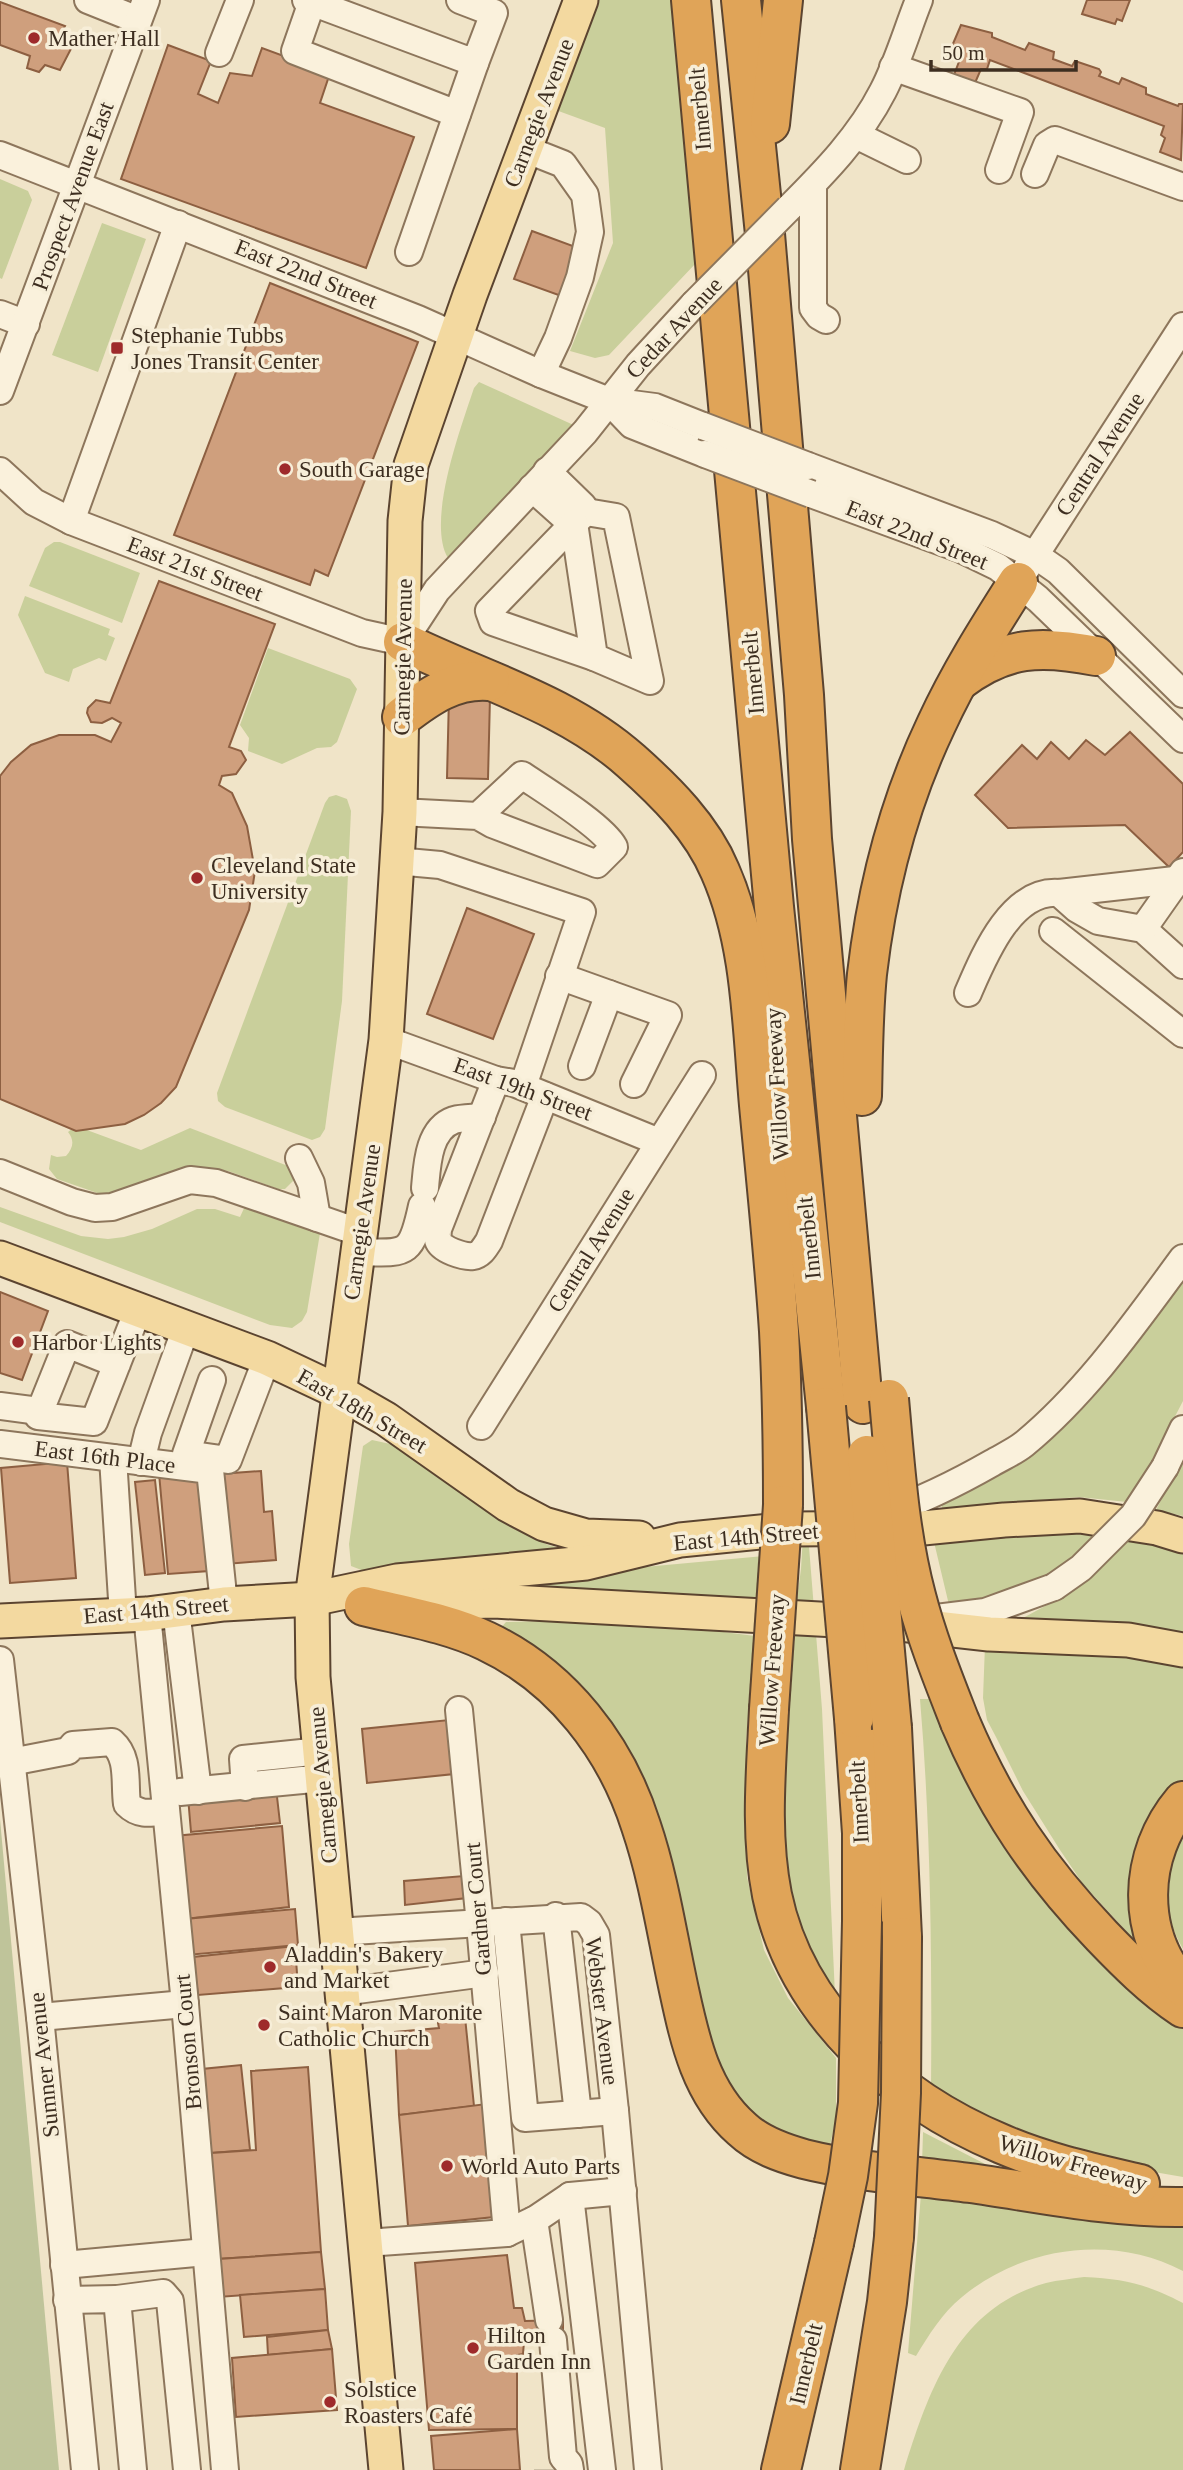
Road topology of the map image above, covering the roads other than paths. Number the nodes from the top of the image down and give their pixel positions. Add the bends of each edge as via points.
1 (88, 0) edge
2 (240, 0) edge
3 (460, 0) edge
4 (581, 0) edge
5 (691, 0) edge
6 (741, 0) edge
7 (783, 0) edge
8 (919, 0) edge
9 (309, 1) edge
10 (142, 10) edge
11 (219, 53) dead end
12 (475, 63) junction
13 (893, 67) junction
14 (457, 114) junction
15 (856, 135) junction
16 (525, 149) junction
17 (0, 155) edge
18 (907, 160) dead end
19 (999, 170) dead end
20 (1035, 174) dead end
21 (813, 184) junction
22 (78, 186) junction
23 (1183, 187) edge
24 (775, 205) junction
25 (178, 224) junction
26 (408, 251) dead end
27 (0, 314) edge
28 (826, 320) dead end
29 (26, 324) junction
30 (1183, 326) edge
31 (456, 335) junction
32 (541, 374) junction
33 (0, 391) edge
34 (609, 401) junction
35 (0, 471) edge
36 (539, 479) junction
37 (580, 517) junction
38 (71, 521) junction
39 (1026, 569) junction
40 (403, 642) junction
41 (1096, 656) junction
42 (594, 657) junction
43 (490, 681) junction
44 (957, 682) junction
45 (1183, 694) edge
46 (804, 695) junction
47 (402, 717) junction
48 (1183, 739) edge
49 (400, 812) junction
50 (478, 816) junction
51 (396, 861) junction
52 (1179, 876) edge
53 (1053, 893) junction
54 (1143, 929) junction
55 (1053, 931) dead end
56 (1183, 965) edge
57 (559, 976) junction
58 (968, 993) dead end
59 (609, 994) junction
60 (1183, 1034) edge
61 (386, 1040) junction
62 (582, 1066) dead end
63 (702, 1076) dead end
64 (496, 1080) junction
65 (634, 1084) dead end
66 (534, 1091) junction
67 (862, 1096) junction
68 (482, 1117) junction
69 (659, 1142) junction
70 (299, 1158) dead end
71 (0, 1173) edge
72 (317, 1218) junction
73 (359, 1243) junction
74 (0, 1258) edge
75 (1183, 1258) edge
76 (138, 1310) junction
77 (186, 1328) junction
78 (267, 1358) junction
79 (117, 1364) junction
80 (212, 1380) dead end
81 (340, 1392) junction
82 (0, 1406) edge
83 (831, 1407) junction
84 (39, 1411) junction
85 (481, 1426) dead end
86 (1183, 1429) edge
87 (0, 1444) edge
88 (113, 1458) junction
89 (183, 1460) junction
90 (141, 1462) junction
91 (787, 1517) junction
92 (1183, 1536) edge
93 (680, 1540) junction
94 (312, 1599) junction
95 (224, 1604) junction
96 (364, 1606) junction
97 (149, 1613) junction
98 (0, 1621) edge
99 (891, 1623) junction
100 (1183, 1650) edge
101 (0, 1660) edge
102 (459, 1710) dead end
103 (11, 1762) junction
104 (322, 1765) junction
105 (245, 1787) junction
106 (198, 1791) junction
107 (1183, 1801) edge
108 (165, 1802) junction
109 (569, 1917) junction
110 (493, 1922) junction
111 (336, 1932) junction
112 (485, 1973) junction
113 (1183, 1987) edge
114 (342, 1992) junction
115 (185, 2004) junction
116 (1183, 2008) edge
117 (40, 2017) junction
118 (578, 2114) junction
119 (615, 2116) junction
120 (623, 2191) junction
121 (1183, 2193) edge
122 (570, 2196) junction
123 (1183, 2207) edge
124 (534, 2220) junction
125 (507, 2233) junction
126 (366, 2243) junction
127 (206, 2252) junction
128 (64, 2265) junction
129 (117, 2299) junction
130 (67, 2300) junction
131 (560, 2465) edge
132 (85, 2470) edge
133 (132, 2470) edge
134 (187, 2470) edge
135 (225, 2470) edge
136 (386, 2470) edge
137 (602, 2470) edge
138 (648, 2470) edge
139 (781, 2470) edge
140 (860, 2470) edge

1 - 10 street
2 - 11 street
3 - 12 street via 494,13
4 - 16 main road, Carnegie Avenue
5 - 83 highway, Innerbelt via 774,907
6 - 24 highway, Innerbelt
7 - 24 highway
8 - 13 street, Cedar Avenue
9 - 12 street
9 - 14 street via 295,51
10 - 22 street, Prospect Avenue East
12 - 14 street
13 - 15 street, Cedar Avenue
13 - 19 street via 1020,112
14 - 26 street
15 - 18 street
15 - 21 street, Cedar Avenue
16 - 31 main road, Carnegie Avenue
16 - 32 street via 563,164 584,195 590,232 580,277
17 - 22 street, East 22nd Street
20 - 23 street via 1055,140
21 - 24 street, Cedar Avenue
21 - 28 street via 813,308
22 - 25 street, East 22nd Street
22 - 29 street, Prospect Avenue East
24 - 34 street, Cedar Avenue, bridge
24 - 46 highway, Innerbelt
25 - 31 street, East 22nd Street
25 - 38 street
27 - 29 street
29 - 33 street, Prospect Avenue East
30 - 39 street, Central Avenue
31 - 32 street, East 22nd Street
31 - 40 main road, Carnegie Avenue via 411,465
32 - 34 street, East 22nd Street
34 - 36 street, Cedar Avenue
34 - 39 street, East 22nd Street, bridge via 632,425 998,567
34 - 39 street, East 22nd Street, bridge via 655,408 992,535
35 - 38 street, East 21st Street via 34,502
36 - 37 street
36 - 40 street, Cedar Avenue via 437,590
37 - 42 street
37 - 42 street via 489,611 493,622
37 - 42 street via 616,517 650,681
38 - 40 street, East 21st Street via 362,632
39 - 41 street, East 22nd Street
39 - 44 highway
39 - 45 street, East 22nd Street via 1058,571
40 - 43 highway
40 - 47 main road, Carnegie Avenue
41 - 44 highway via 1056,650 1015,651
41 - 48 street, East 22nd Street
43 - 47 highway via 464,682 441,690
43 - 83 highway via 553,709 629,759 692,825 720,870 736,920 750,1000 779,1327
44 - 67 highway via 921,759 887,866 867,975
46 - 67 highway via 836,841
46 - 83 highway, Innerbelt via 813,839
47 - 49 main road, Carnegie Avenue
49 - 50 street
49 - 51 main road, Carnegie Avenue
50 - 50 street via 597,864 614,846 522,775
51 - 57 street via 440,864 582,912
51 - 61 main road, Carnegie Avenue
52 - 53 street
52 - 54 street
53 - 54 street via 1098,921
53 - 58 street via 1022,905 1003,924
54 - 56 street
55 - 60 street
57 - 59 street
57 - 66 street
59 - 62 street
59 - 65 street via 668,1015
61 - 64 street, East 19th Street
61 - 73 main road, Carnegie Avenue
63 - 69 street, Central Avenue
64 - 66 street, East 19th Street
64 - 68 street
66 - 68 street via 489,1241 472,1256 440,1244 438,1229
66 - 69 street, East 19th Street
67 - 83 highway
68 - 73 street via 453,1120 439,1129 408,1248 399,1252
69 - 85 street, Central Avenue
70 - 72 street via 311,1183
71 - 72 street via 95,1208 112,1207 190,1180 216,1183
72 - 73 street
73 - 81 main road, Carnegie Avenue
74 - 76 main road, East 18th Street
75 - 91 street via 1069,1404 1021,1446 920,1501 876,1516
76 - 77 main road, East 18th Street
76 - 79 street
77 - 78 main road, East 18th Street
77 - 90 street
78 - 81 main road, East 18th Street
78 - 89 street via 228,1460
79 - 84 street via 94,1422 38,1416
79 - 84 street via 67,1344
80 - 89 street
81 - 93 main road, East 18th Street via 508,1505 544,1524 586,1536
81 - 94 main road, Carnegie Avenue
82 - 84 street
83 - 91 highway, Willow Freeway
83 - 116 highway, bridge via 898,1493 908,1562 926,1629 960,1722 1018,1835 1079,1912 1158,1990
83 - 139 highway, Innerbelt, bridge via 862,1833 858,2103 834,2244
83 - 140 highway, Innerbelt, bridge via 892,1728 902,1937 894,2237
86 - 99 street, bridge via 1133,1516 1081,1568 1054,1587 985,1612
87 - 88 street, East 16th Place
88 - 90 street, East 16th Place
88 - 97 street
89 - 90 street, East 16th Place
89 - 95 street, East 16th Place via 210,1470
91 - 92 main road, East 14th Street via 923,1528 1080,1516
91 - 93 main road, East 14th Street
91 - 121 highway, Willow Freeway, bridge via 769,1709 764,1826 772,1897 797,1965 815,1997 883,2072 934,2110 1034,2157
93 - 94 main road, East 14th Street via 586,1563 397,1581
94 - 95 main road, East 14th Street
94 - 96 main road, East 14th Street
94 - 104 main road, Carnegie Avenue via 313,1677
95 - 97 main road, East 14th Street
96 - 99 main road, East 14th Street via 494,1601
96 - 123 highway via 459,1630 510,1653 555,1686 585,1721 623,1781 642,1827 701,2072 718,2103 744,2131 773,2148 822,2163 1119,2203
97 - 98 main road, East 14th Street
97 - 106 street
97 - 108 street, Bronson Court
99 - 100 main road, East 14th Street via 989,1634 1128,1640
101 - 103 street, Sumner Avenue
102 - 110 street, Gardner Court
103 - 108 street via 68,1751 72,1745 113,1742 125,1763 127,1804 144,1814
103 - 117 street, Sumner Avenue
104 - 105 street
104 - 105 street via 243,1759
104 - 111 main road, Carnegie Avenue
105 - 106 street
106 - 108 street
107 - 113 highway via 1159,1837 1149,1872 1147,1911 1167,1965
108 - 115 street, Bronson Court
109 - 110 street
109 - 118 street
109 - 119 street, Webster Avenue via 589,1923 596,1935
110 - 111 street
110 - 112 street, Gardner Court
110 - 118 street via 526,2118
111 - 114 main road, Carnegie Avenue
112 - 114 street
112 - 125 street, Gardner Court
114 - 126 main road, Carnegie Avenue
115 - 117 street
115 - 127 street, Bronson Court
117 - 128 street, Sumner Avenue
118 - 119 street
119 - 120 street, Webster Avenue
120 - 122 street
120 - 138 street, Webster Avenue
122 - 124 street
122 - 137 street
124 - 125 street
124 - 131 street via 551,2330
125 - 126 street
126 - 136 main road, Carnegie Avenue
127 - 128 street
127 - 135 street, Bronson Court
128 - 130 street, Sumner Avenue
129 - 130 street
129 - 133 street
129 - 134 street via 163,2293 170,2301
130 - 132 street, Sumner Avenue

